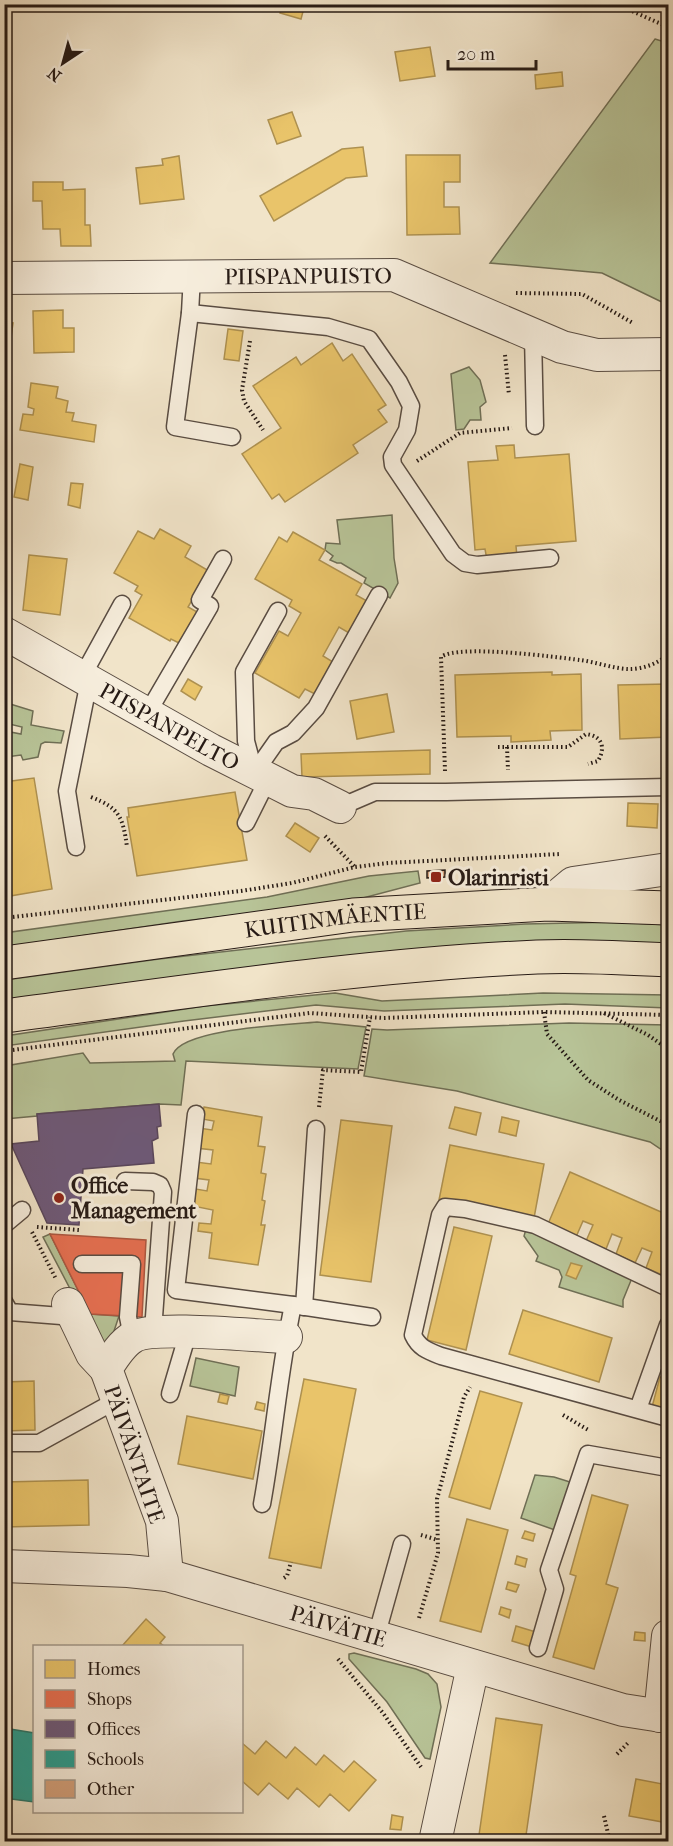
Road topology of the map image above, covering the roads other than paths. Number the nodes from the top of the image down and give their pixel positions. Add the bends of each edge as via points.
1 (192, 276) junction
2 (4, 278) edge
3 (190, 313) junction
4 (533, 335) junction
5 (669, 354) edge
6 (535, 426) dead end
7 (232, 437) dead end
8 (550, 558) dead end
9 (224, 559) dead end
10 (379, 595) dead end
11 (122, 604) dead end
12 (278, 611) dead end
13 (4, 633) edge
14 (85, 679) junction
15 (147, 714) junction
16 (262, 776) junction
17 (669, 787) edge
18 (340, 807) joint
19 (246, 823) dead end
20 (76, 847) dead end
21 (669, 869) edge
22 (548, 904) junction
23 (669, 908) edge
24 (669, 960) edge
25 (4, 963) edge
26 (4, 1016) edge
27 (196, 1114) dead end
28 (316, 1129) road end
29 (125, 1180) dead end
30 (22, 1210) road end
31 (4, 1225) edge
32 (82, 1264) dead end
33 (669, 1287) edge
34 (4, 1302) edge
35 (299, 1306) junction
36 (71, 1310) joint
37 (372, 1317) dead end
38 (669, 1325) edge
39 (188, 1333) junction
40 (142, 1334) junction
41 (286, 1337) junction
42 (106, 1369) junction
43 (170, 1394) dead end
44 (117, 1400) junction
45 (638, 1409) junction
46 (669, 1418) edge
47 (4, 1443) edge
48 (669, 1468) edge
49 (262, 1504) dead end
50 (402, 1544) dead end
51 (4, 1566) edge
52 (167, 1575) junction
53 (379, 1624) junction
54 (669, 1636) edge
55 (538, 1648) dead end
56 (473, 1666) junction
57 (664, 1717) edge
58 (435, 1842) edge

1 - 2 street, PIISPANPUISTO
1 - 3 lane
1 - 4 street, PIISPANPUISTO via 394,275
3 - 7 lane via 176,427
3 - 8 lane via 328,327 369,339 411,406 407,430 392,457 393,465 453,554 465,563 477,565
4 - 5 street, PIISPANPUISTO via 597,355
4 - 6 lane
9 - 15 lane via 200,600 210,606
10 - 16 lane via 316,708 293,733 276,742
11 - 14 lane
12 - 16 lane via 244,672 246,741
13 - 14 street, PIISPANPELTO
14 - 15 street, PIISPANPELTO
14 - 20 lane via 67,791
15 - 16 street, PIISPANPELTO
16 - 18 street, PIISPANPELTO
16 - 19 lane
17 - 18 lane via 375,792
21 - 22 street via 573,883
22 - 23 main road, KUITINMÄENTIE
22 - 25 main road, KUITINMÄENTIE via 352,915
24 - 26 main road via 538,957 447,963 323,974
27 - 35 lane via 176,1290
28 - 35 lane
29 - 40 lane via 153,1182 163,1192
30 - 31 lane
32 - 40 lane via 132,1264 128,1317
33 - 45 lane via 536,1225 465,1209 445,1207 440,1215 413,1335 417,1344 441,1356
34 - 36 lane via 10,1312
35 - 37 lane
35 - 41 lane
36 - 42 street, PÄIVÄNTAITE via 93,1354
38 - 45 lane
39 - 40 street
39 - 41 street
39 - 43 lane
40 - 42 street, PÄIVÄNTAITE via 120,1349
41 - 49 lane
42 - 44 street, PÄIVÄNTAITE
44 - 47 lane via 39,1443
44 - 52 street, PÄIVÄNTAITE via 162,1521
45 - 46 lane
48 - 55 lane via 588,1454 549,1570 555,1589
50 - 53 lane
51 - 52 street, PÄIVÄTIE
52 - 53 street, PÄIVÄTIE
53 - 56 street, PÄIVÄTIE
54 - 57 street
56 - 57 street, PÄIVÄTIE via 623,1710
56 - 58 street

